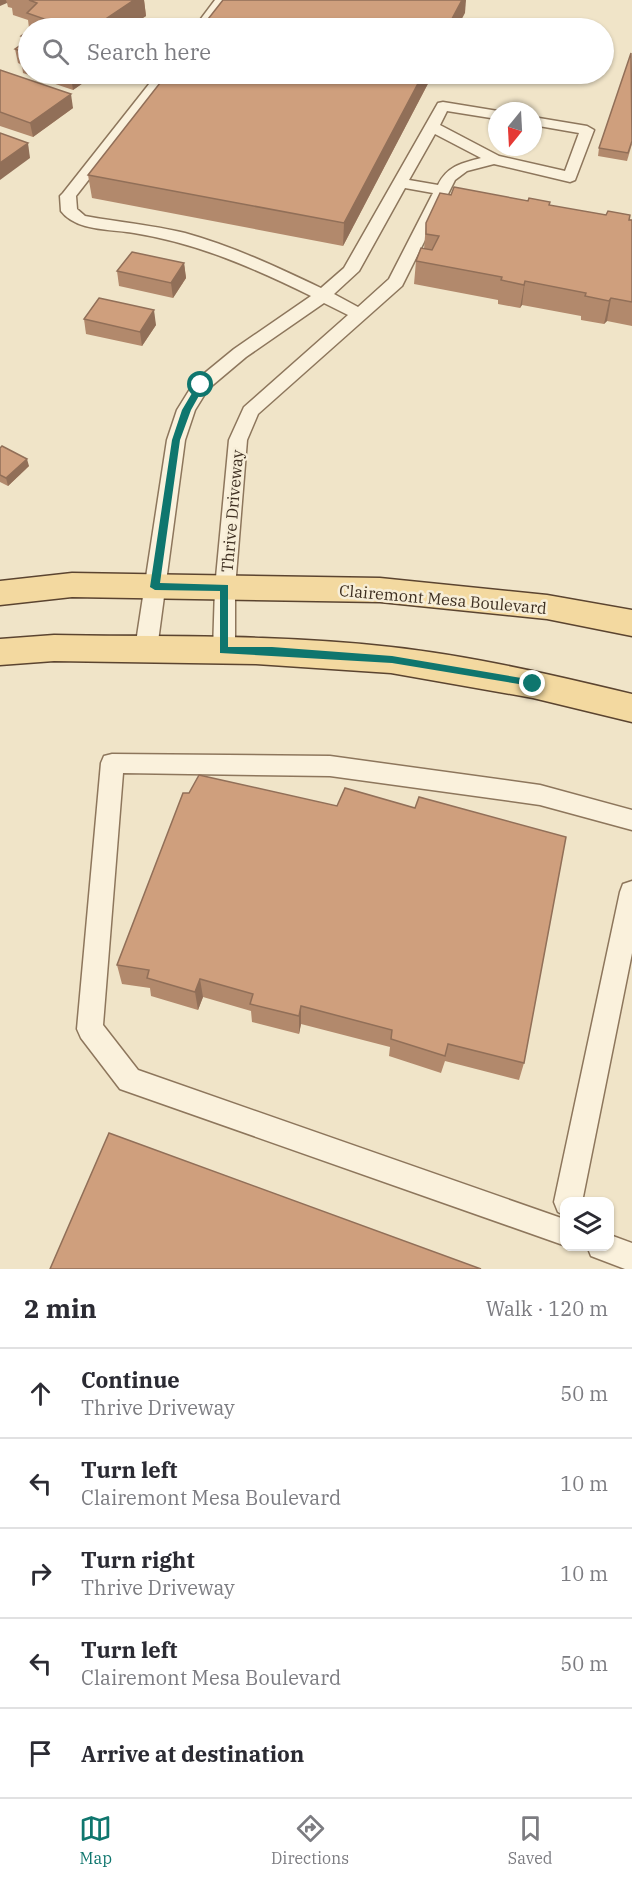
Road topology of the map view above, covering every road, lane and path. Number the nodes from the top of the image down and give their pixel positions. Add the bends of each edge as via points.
1 (222, 0) edge
2 (208, 18) edge
3 (156, 84) edge
4 (488, 114) edge
5 (542, 122) edge
6 (432, 127) junction
7 (494, 159) junction
8 (400, 183) junction
9 (443, 190) junction
10 (322, 296) junction
11 (361, 315) junction
12 (155, 587) junction
13 (225, 588) junction
14 (0, 592) edge
15 (632, 623) edge
16 (146, 649) junction
17 (224, 651) junction
18 (0, 652) edge
19 (632, 708) edge
20 (632, 820) edge
21 (632, 892) edge
22 (569, 1197) edge
23 (560, 1228) edge
24 (614, 1251) edge
25 (632, 1257) edge

1 - 2 lane
3 - 10 lane via 68,196 69,211 81,220 179,237 240,256
4 - 6 lane via 443,106
5 - 7 lane via 587,130 570,177
6 - 7 lane
6 - 8 lane
7 - 9 lane, Thrive Driveway via 462,168 449,177
8 - 9 lane
8 - 10 lane via 351,271
9 - 11 lane, Thrive Driveway via 396,282
10 - 11 lane
10 - 12 lane via 240,353 201,385 191,402 176,440
11 - 13 lane, Thrive Driveway via 250,411 238,440
12 - 13 main road, Clairemont Mesa Boulevard
12 - 14 main road, Clairemont Mesa Boulevard via 72,585
12 - 16 lane
13 - 15 main road, Clairemont Mesa Boulevard via 380,590 547,607
13 - 17 lane, Thrive Driveway
16 - 17 main road
16 - 18 main road
17 - 19 main road via 392,660 533,684
20 - 23 lane via 540,795 330,766 112,763 90,1029 129,1080
21 - 22 lane
24 - 25 lane

